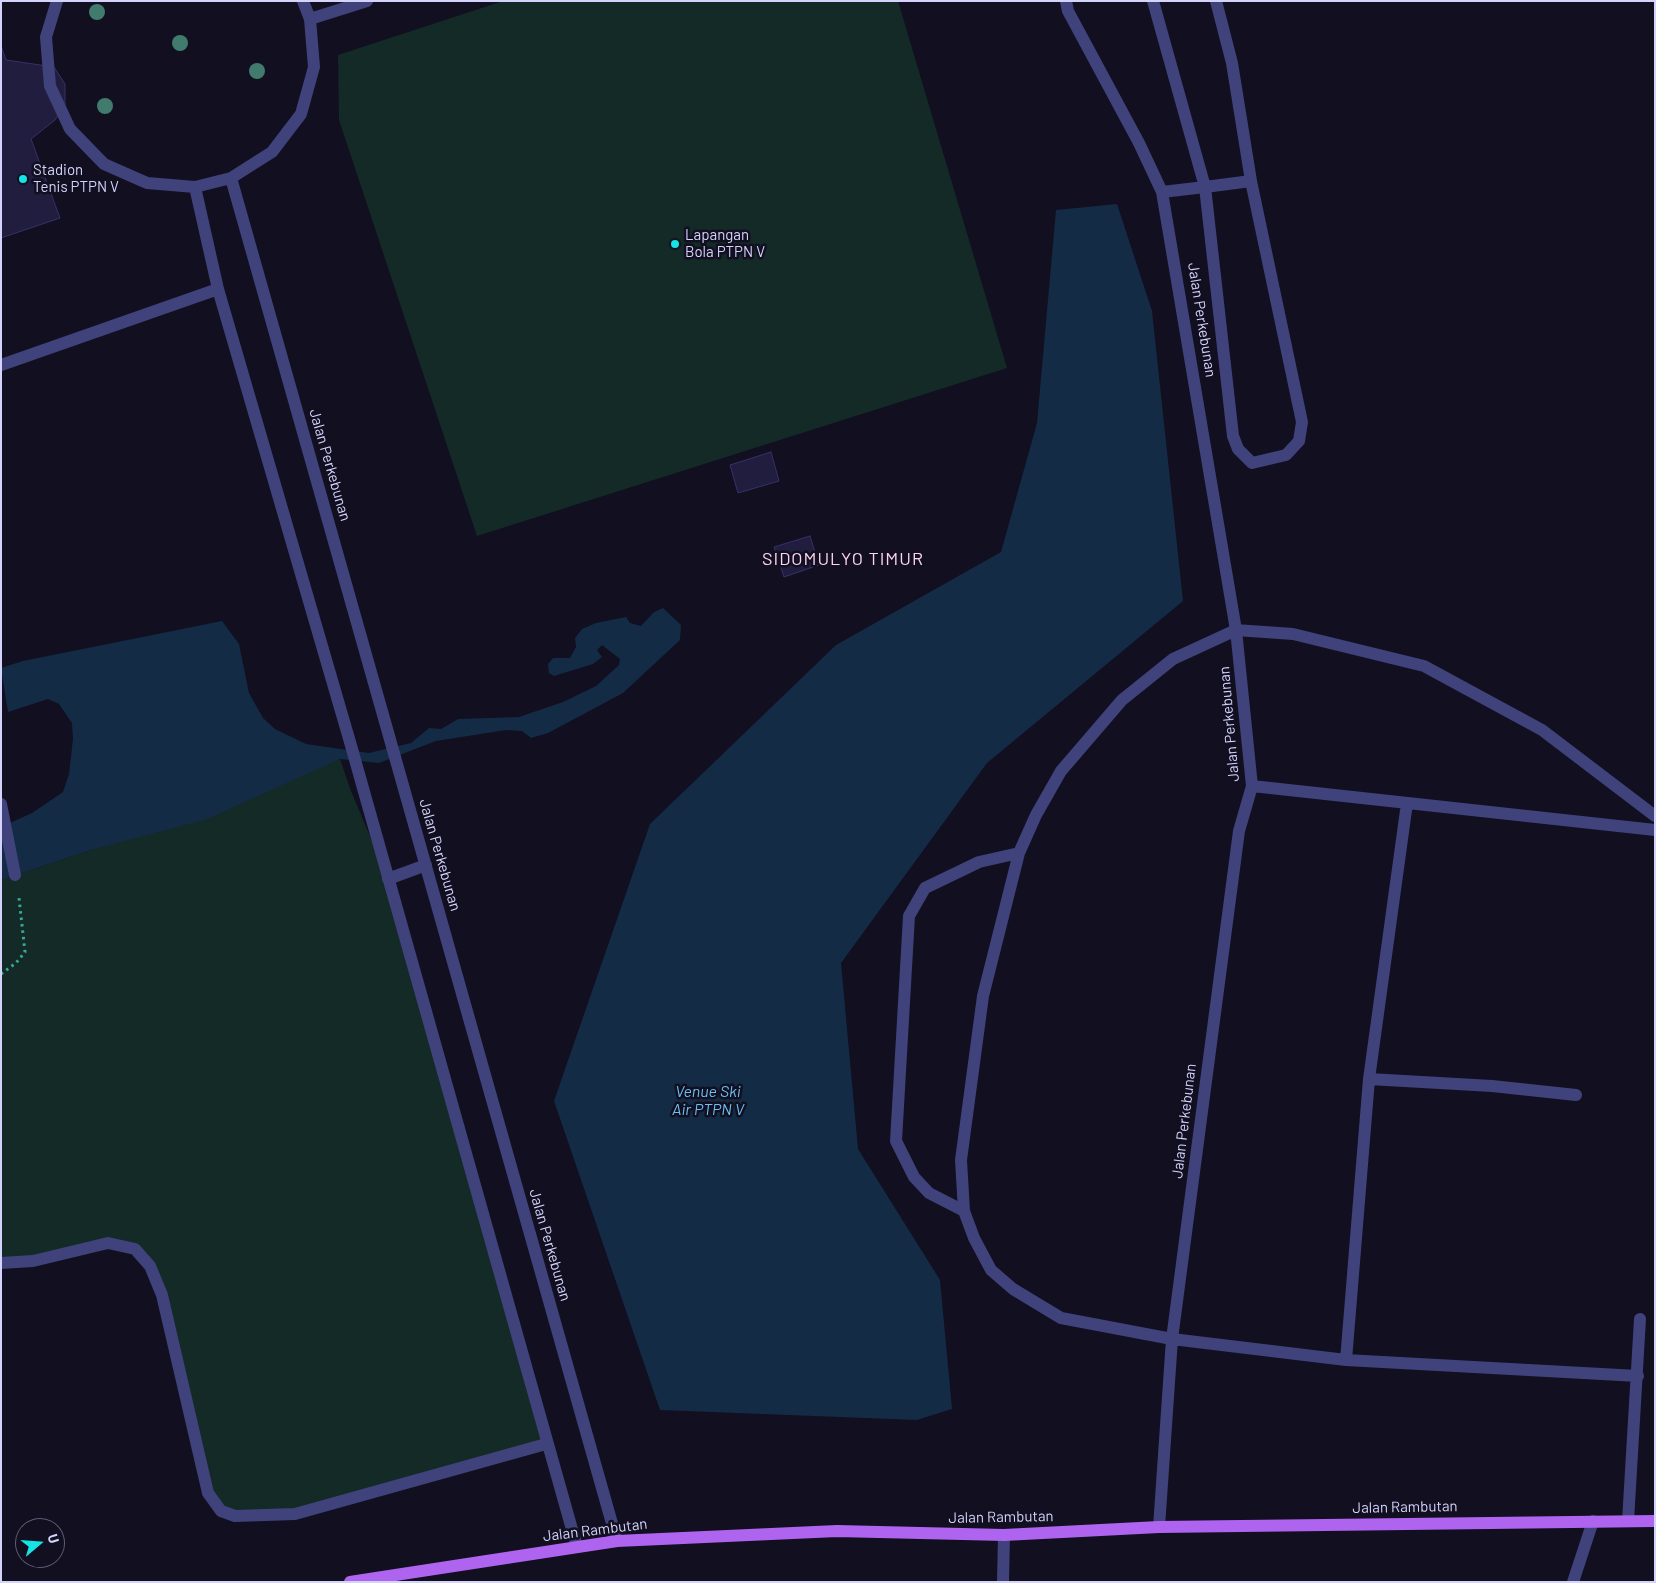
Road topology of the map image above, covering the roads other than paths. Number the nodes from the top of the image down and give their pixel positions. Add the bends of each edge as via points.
1 (57, 1) edge
2 (303, 1) edge
3 (367, 1) edge
4 (1066, 1) edge
5 (1153, 1) edge
6 (1216, 1) edge
7 (310, 19) junction
8 (231, 178) junction
9 (1252, 181) junction
10 (1205, 186) junction
11 (195, 187) junction
12 (1162, 192) junction
13 (218, 289) junction
14 (1, 365) edge
15 (1236, 630) junction
16 (1252, 786) junction
17 (1408, 803) junction
18 (1, 804) edge
19 (1655, 816) edge
20 (1655, 830) edge
21 (1020, 853) junction
22 (426, 865) junction
23 (15, 875) road end
24 (388, 879) junction
25 (1369, 1080) junction
26 (1576, 1094) dead end
27 (964, 1211) junction
28 (1, 1263) edge
29 (1640, 1319) dead end
30 (1172, 1339) junction
31 (1346, 1360) junction
32 (1638, 1376) junction
33 (546, 1444) junction
34 (1593, 1521) junction
35 (1628, 1521) junction
36 (1655, 1521) edge
37 (1159, 1527) junction
38 (1004, 1535) junction
39 (617, 1542) junction
40 (577, 1548) junction
41 (350, 1582) edge
42 (1004, 1582) edge
43 (1573, 1582) edge

1 - 11 street via 46,37 50,86 70,129 104,164 112,168 147,184
2 - 7 street
3 - 7 street
4 - 12 street, Jalan Perkebunan via 1068,11 1140,143
5 - 10 street
6 - 9 street via 1232,63
7 - 8 street via 314,68 301,114 272,152
8 - 11 street
8 - 22 street, Jalan Perkebunan
9 - 10 street
9 - 10 street via 1302,422 1299,442 1286,455 1252,463 1238,449 1234,436
10 - 12 street
11 - 13 street
12 - 15 street, Jalan Perkebunan
13 - 14 street
13 - 24 street
15 - 16 street, Jalan Perkebunan
15 - 19 street via 1293,634 1424,666 1542,730
15 - 21 street via 1174,660 1122,700 1062,771 1036,816
16 - 17 street
16 - 30 street, Jalan Perkebunan via 1239,830
17 - 20 street
17 - 25 street
18 - 23 street
21 - 27 street via 983,996 961,1160
21 - 27 street via 979,862 925,888 909,916 896,1141 914,1177 929,1193
22 - 24 street
22 - 39 street, Jalan Perkebunan
24 - 33 street
25 - 26 street
25 - 31 street
27 - 30 street via 991,1270 1013,1289 1061,1318
28 - 33 street via 33,1261 108,1243 135,1249 150,1266 162,1295 208,1493 221,1511 235,1516 296,1514
29 - 32 street
30 - 31 street
30 - 37 street, Jalan Perkebunan
31 - 32 street
32 - 35 street
33 - 40 street
34 - 35 main road, Jalan Rambutan
34 - 37 main road, Jalan Rambutan
34 - 43 street
35 - 36 main road, Jalan Rambutan
37 - 38 main road, Jalan Rambutan
38 - 39 main road, Jalan Rambutan via 837,1531
38 - 42 street
39 - 40 main road, Jalan Rambutan
40 - 41 main road, Jalan Rambutan

